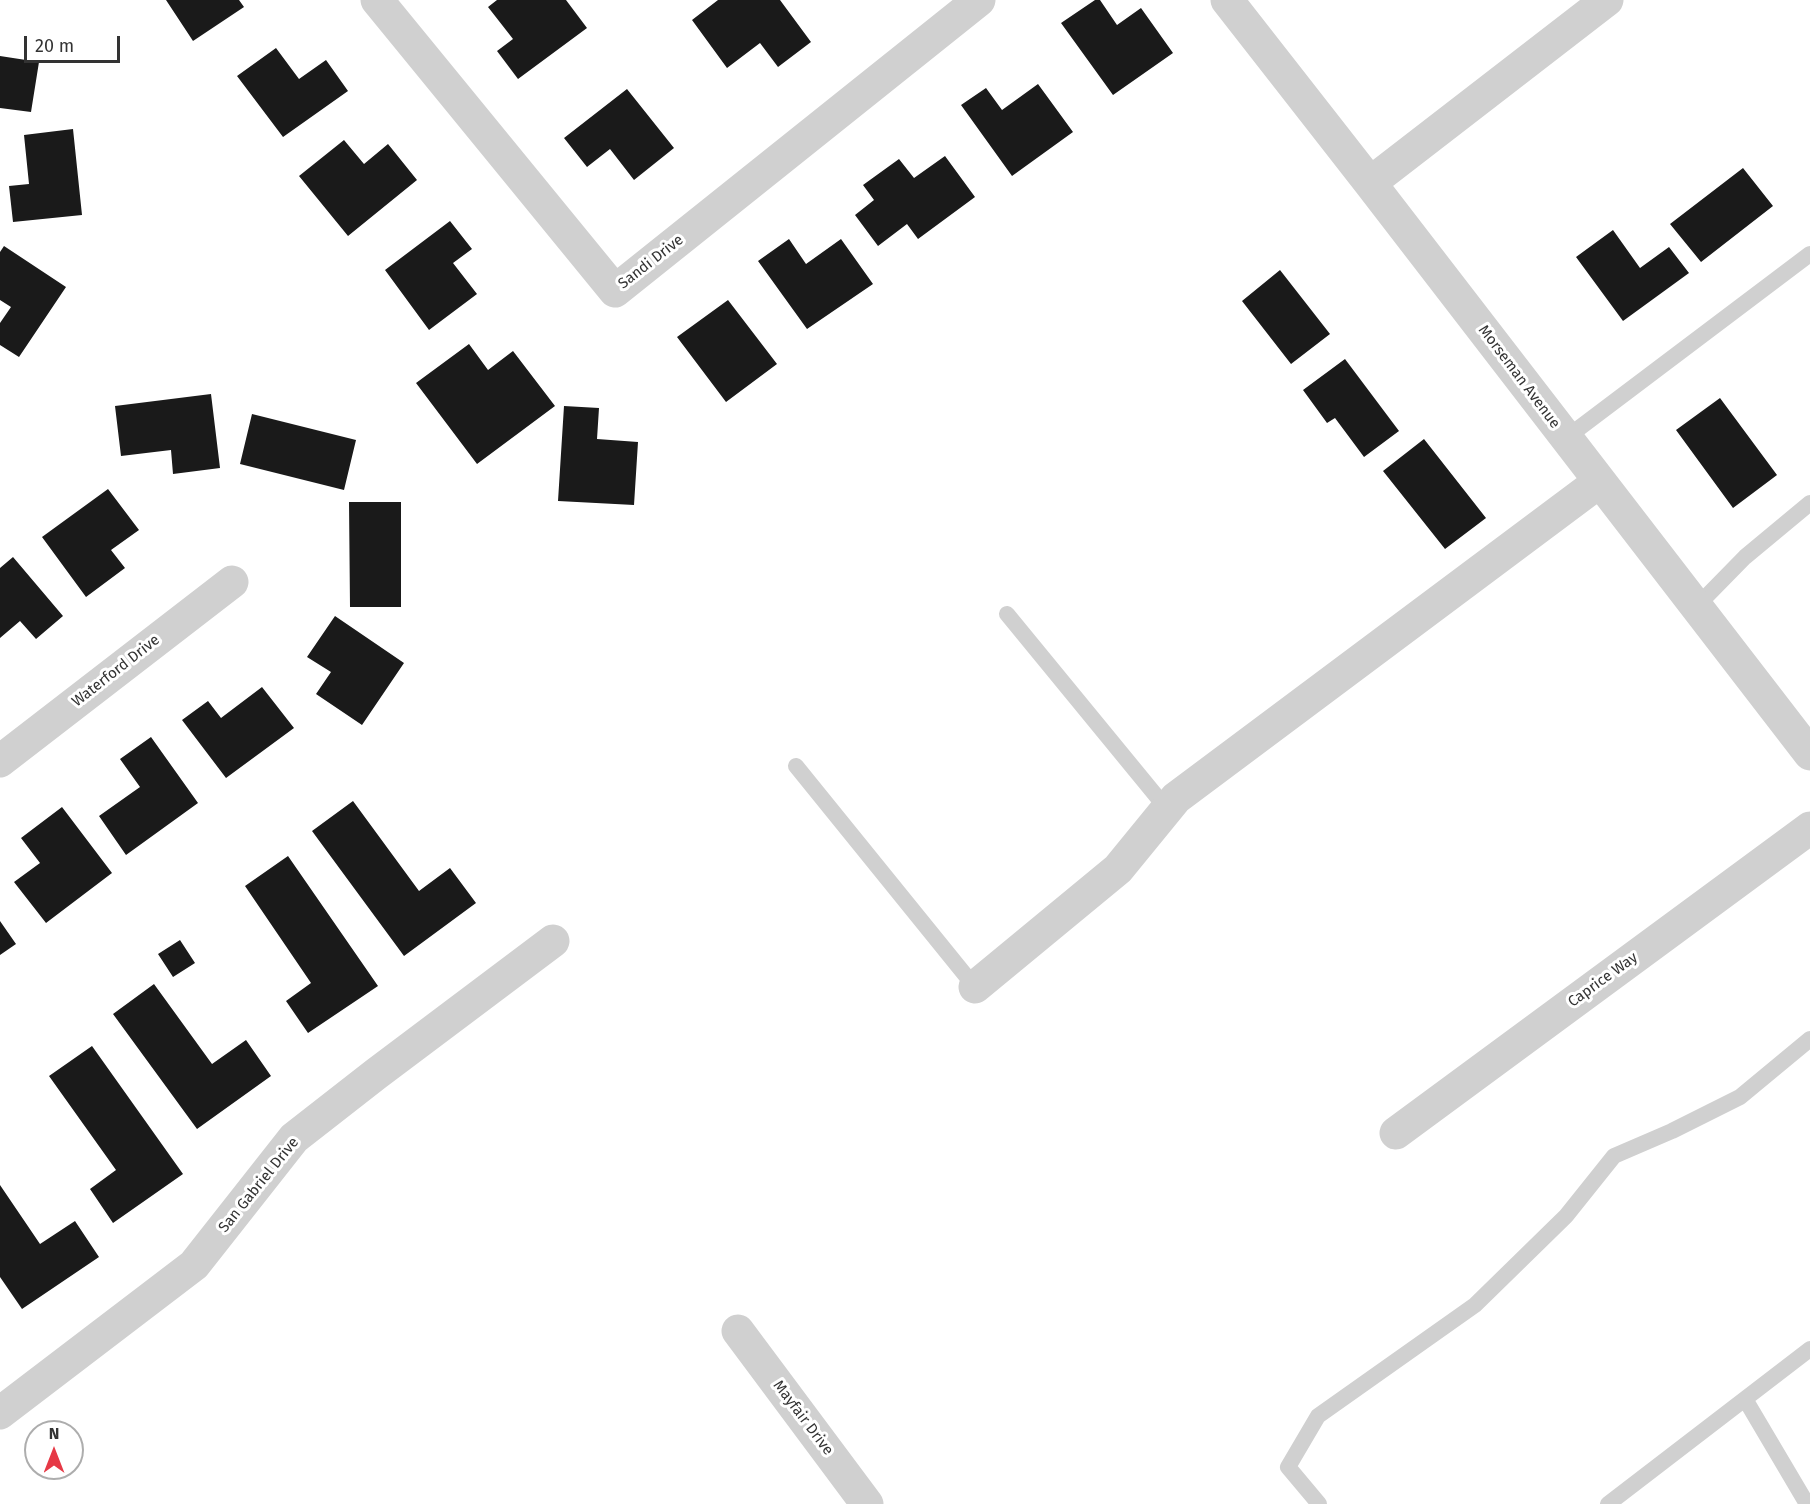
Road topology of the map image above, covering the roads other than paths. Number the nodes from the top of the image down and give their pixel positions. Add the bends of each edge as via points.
1 (377, 0) edge
2 (979, 0) edge
3 (1227, 0) edge
4 (1607, 0) edge
5 (1370, 183) junction
6 (1810, 254) edge
7 (1566, 438) junction
8 (1599, 482) junction
9 (1810, 503) edge
10 (232, 582) dead end
11 (1696, 607) junction
12 (1007, 614) dead end
13 (1810, 754) edge
14 (0, 760) edge
15 (796, 766) dead end
16 (1167, 809) junction
17 (1810, 828) edge
18 (553, 941) dead end
19 (975, 987) joint
20 (1810, 1040) edge
21 (1396, 1133) dead end
22 (738, 1331) dead end
23 (1810, 1349) edge
24 (1745, 1399) junction
25 (0, 1413) edge
26 (867, 1504) edge
27 (1319, 1504) edge
28 (1608, 1504) edge
29 (1807, 1504) edge

1 - 2 street, Sandi Drive via 615,291
3 - 5 street, Morseman Avenue
4 - 5 street
5 - 7 street, Morseman Avenue
6 - 7 lane
7 - 8 street, Morseman Avenue
8 - 11 street, Morseman Avenue
8 - 16 street via 1176,798
9 - 11 lane via 1744,557
10 - 14 street, Waterford Drive
11 - 13 street, Morseman Avenue
12 - 16 lane
15 - 19 lane
16 - 19 street via 1118,869
17 - 21 street, Caprice Way
18 - 25 street, San Gabriel Drive via 294,1138 195,1265
20 - 27 lane via 1740,1097 1614,1156 1566,1216 1475,1305 1318,1416 1288,1467
22 - 26 street, Mayfair Drive
23 - 24 lane
24 - 28 lane
24 - 29 lane

